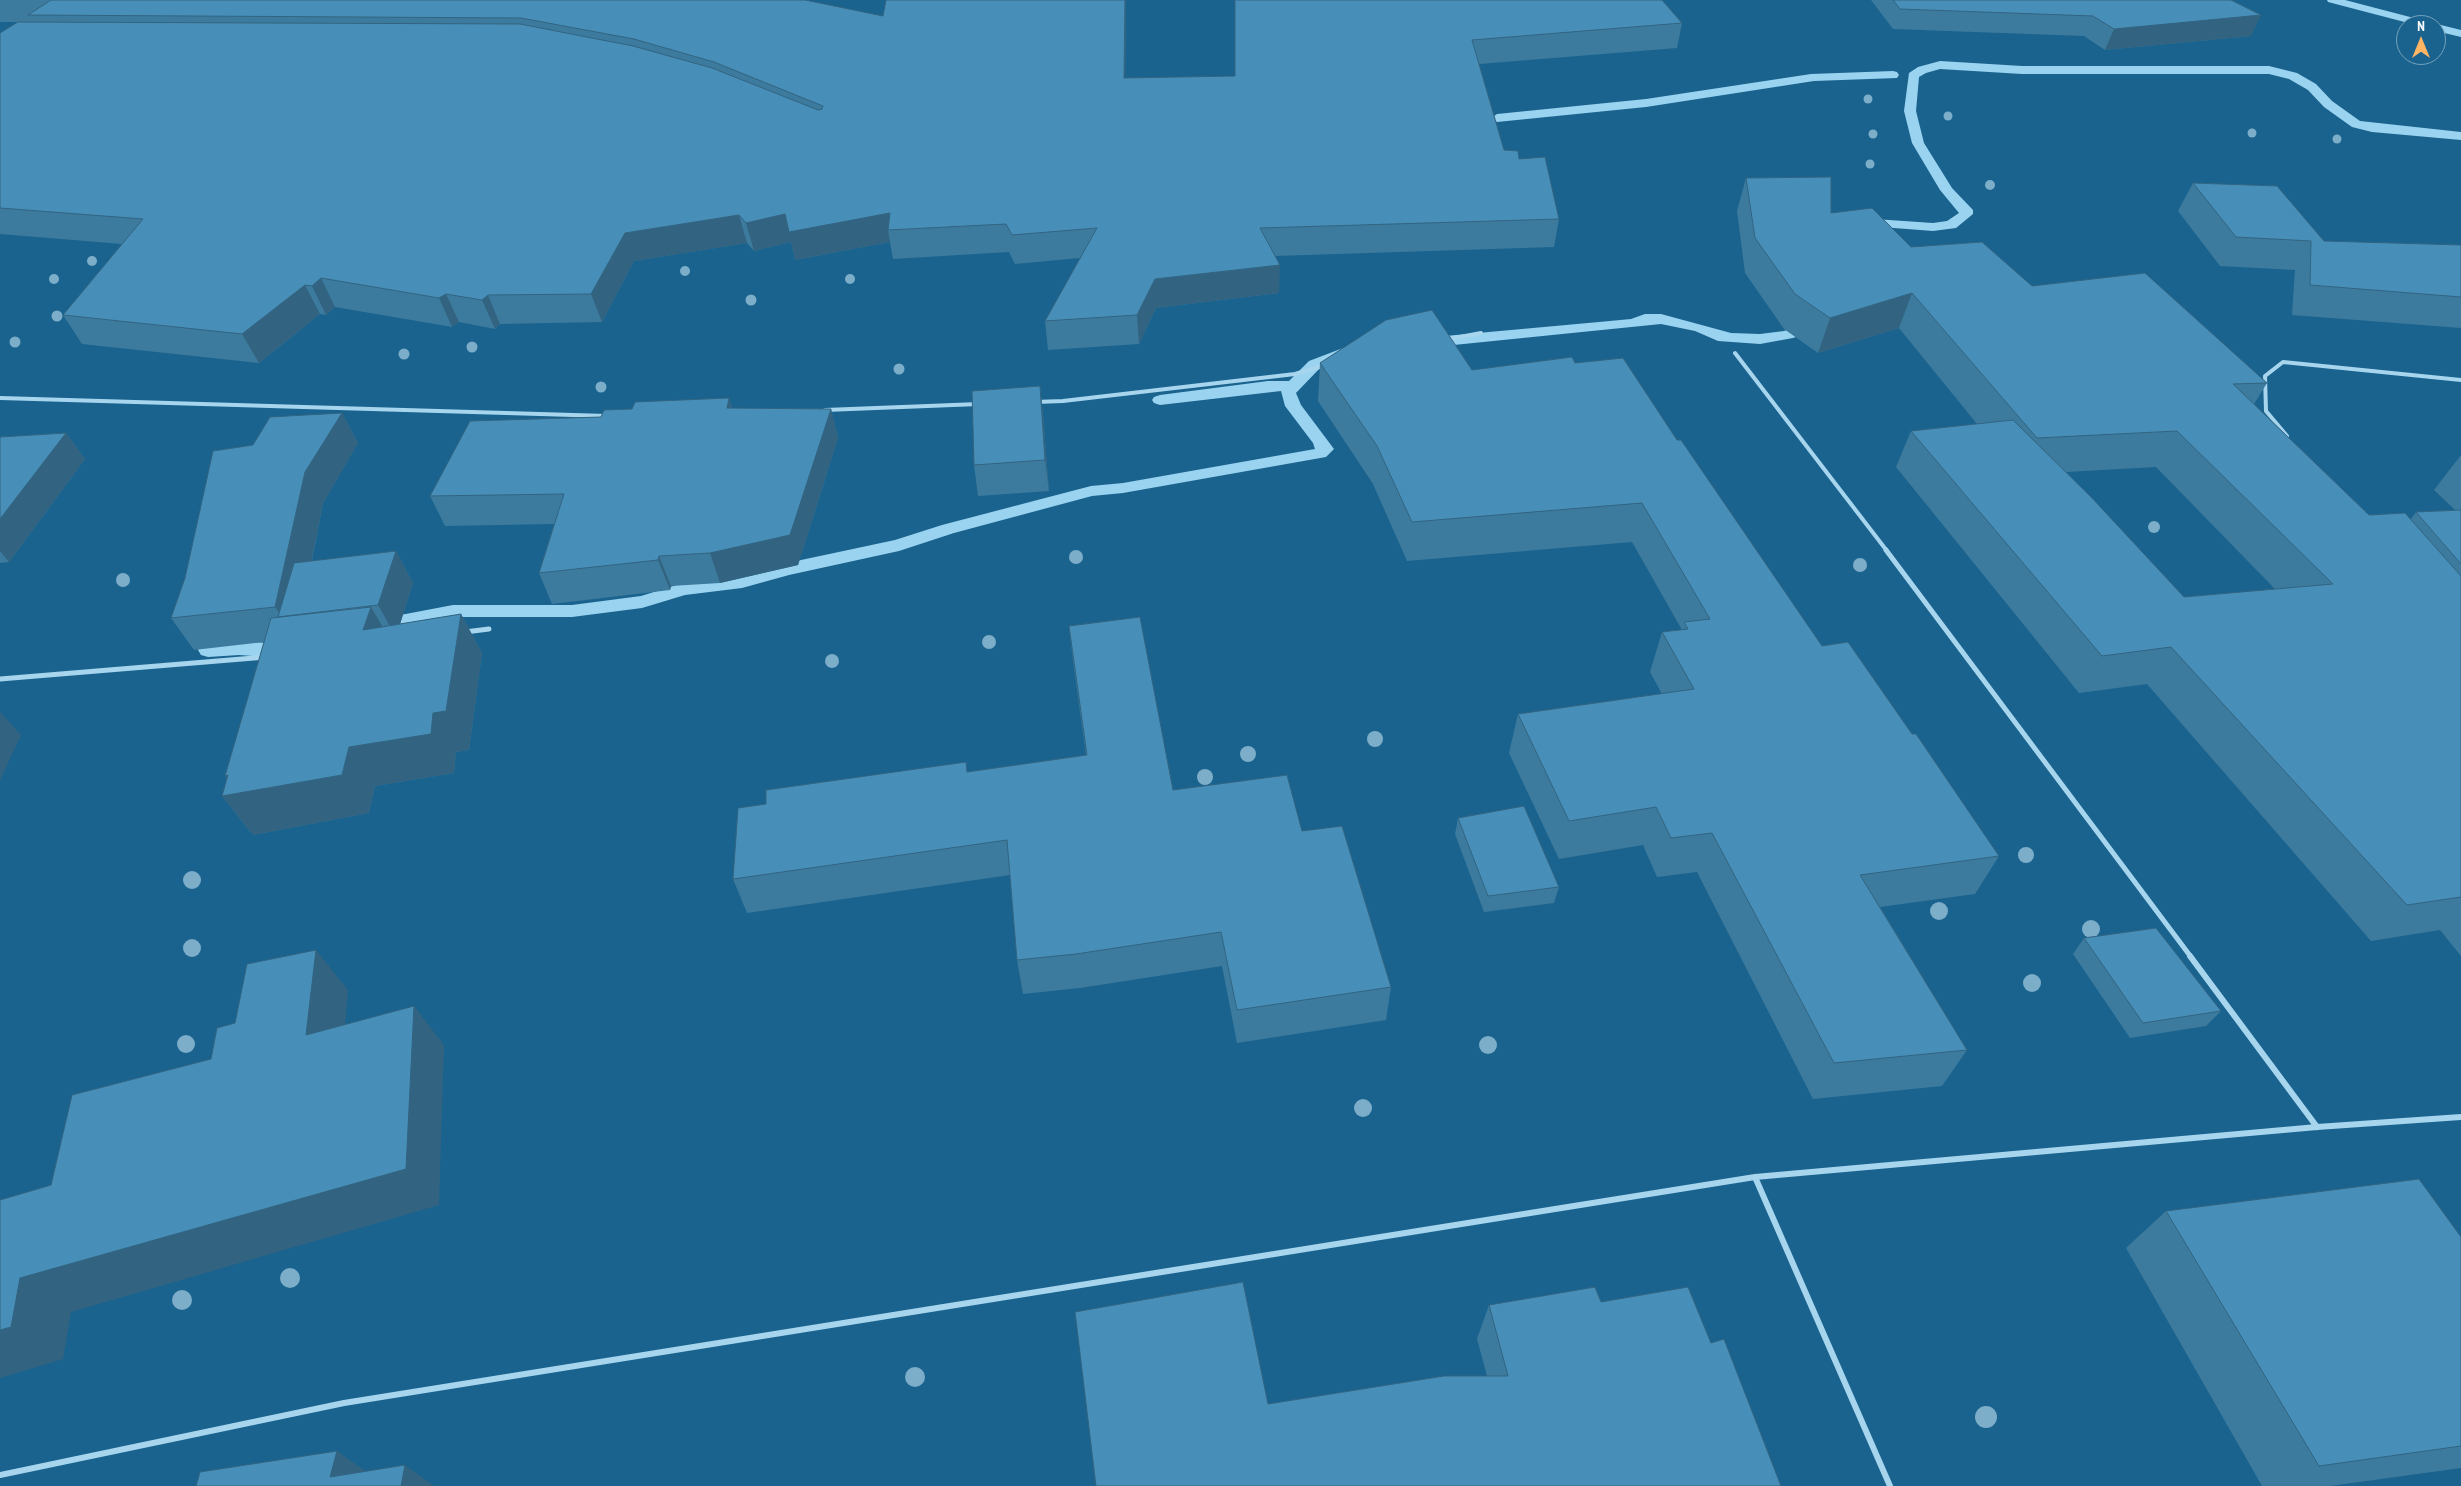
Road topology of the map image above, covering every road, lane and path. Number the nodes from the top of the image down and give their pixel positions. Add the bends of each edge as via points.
1 (1481, 333) dead end
2 (1442, 340) edge
3 (1735, 353) dead end
4 (1335, 363) edge
5 (2461, 380) edge
6 (0, 398) edge
7 (1033, 402) edge
8 (983, 404) edge
9 (814, 410) edge
10 (616, 416) edge
11 (2291, 442) edge
12 (490, 628) dead end
13 (460, 632) edge
14 (273, 656) edge
15 (0, 679) edge
16 (2461, 1117) edge
17 (2317, 1127) junction
18 (1755, 1177) junction
19 (0, 1475) edge
20 (1890, 1486) edge

1 - 2 street
3 - 17 street via 1980,673
4 - 7 street via 1295,374
5 - 11 street via 2283,362 2265,376 2266,411
6 - 10 street
8 - 9 street
12 - 13 street
14 - 15 street
16 - 17 street
17 - 18 street
18 - 19 street via 344,1403
18 - 20 street

